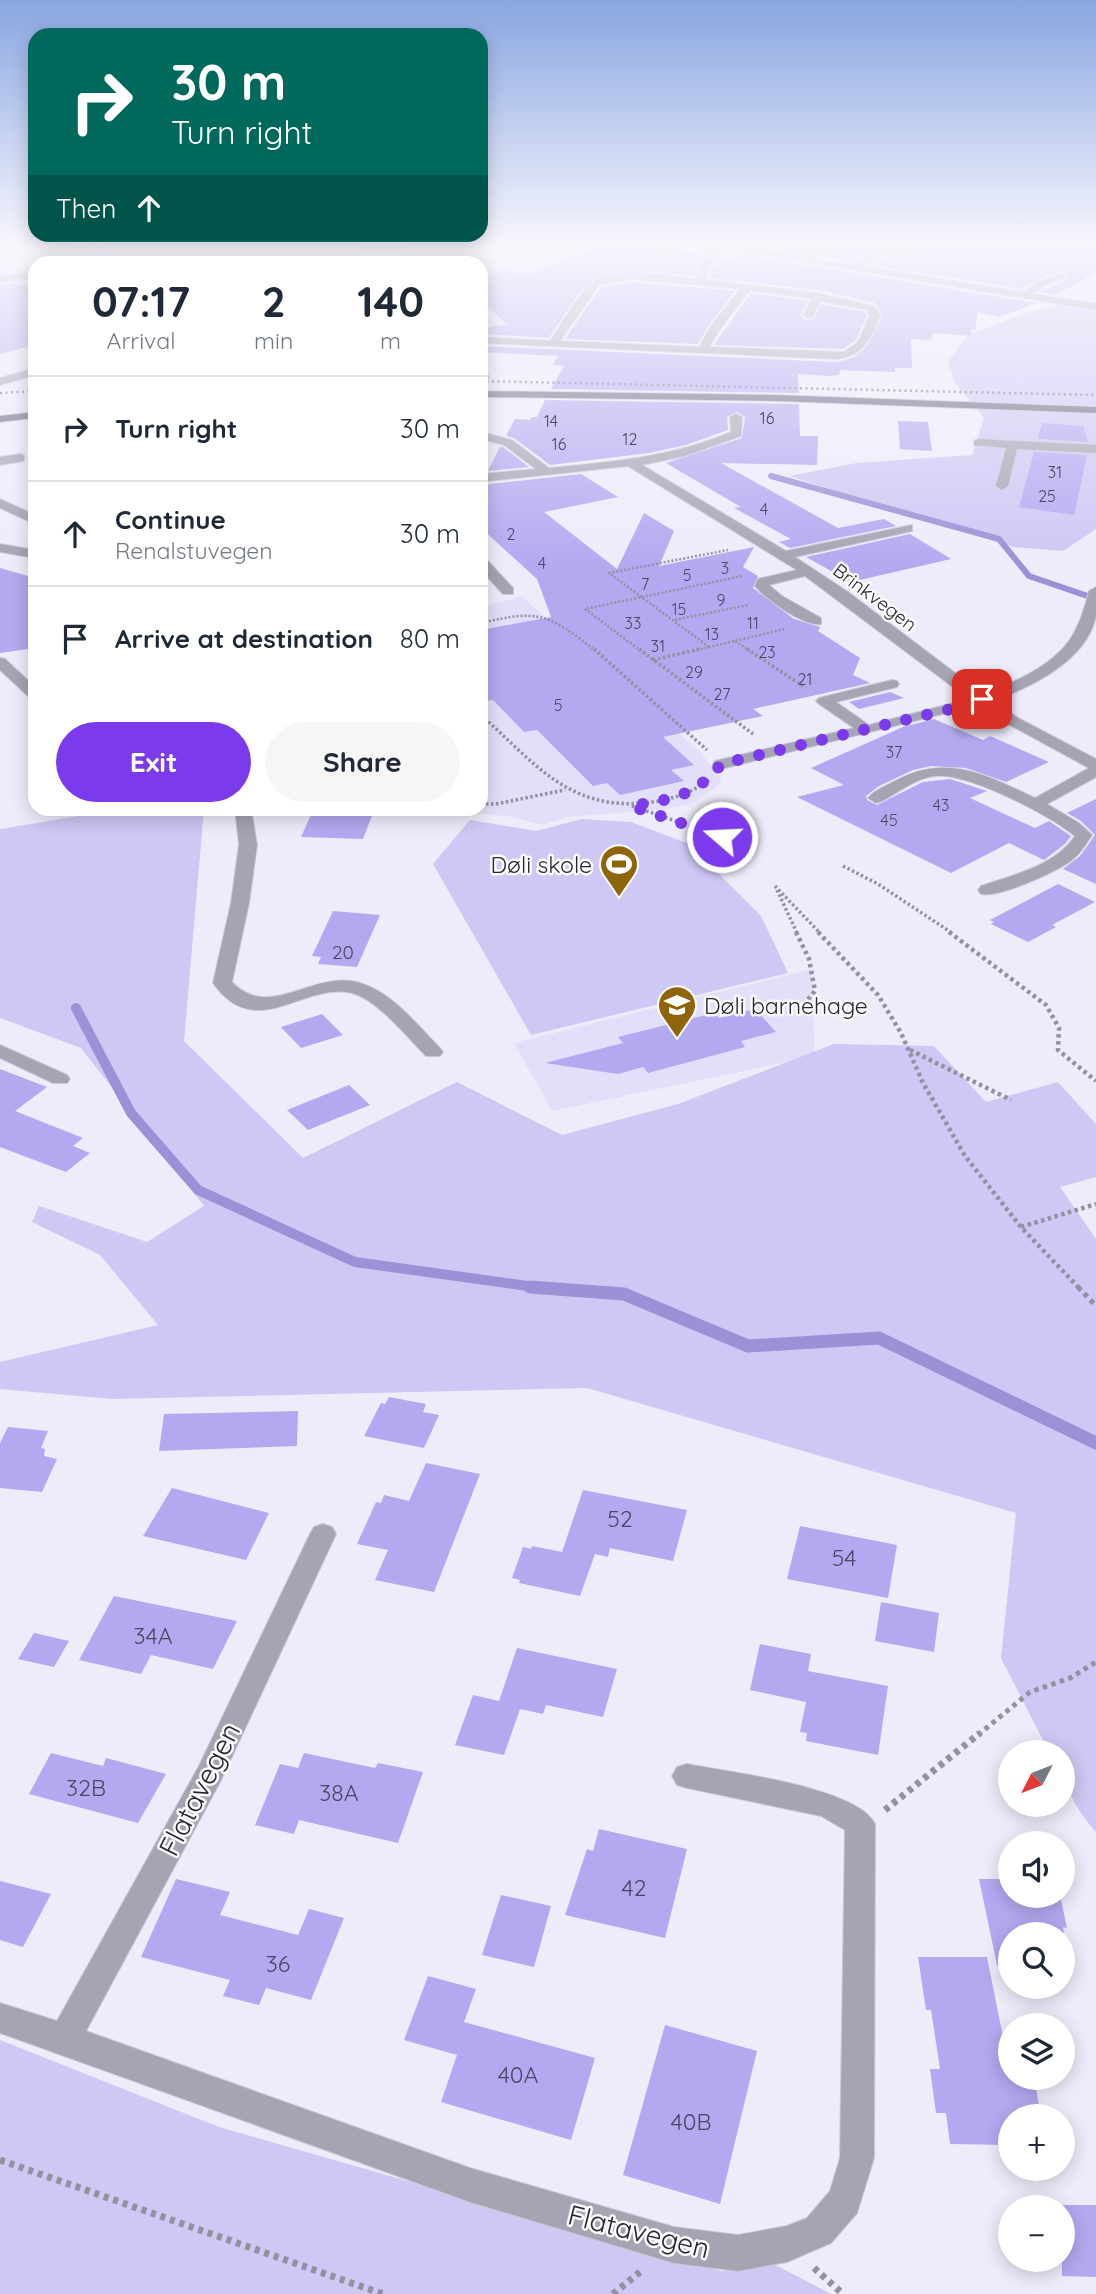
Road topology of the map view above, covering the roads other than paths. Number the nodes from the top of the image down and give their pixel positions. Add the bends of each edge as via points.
1 (730, 352) edge
2 (856, 352) edge
3 (2, 367) dead end
4 (28, 373) edge
5 (28, 374) edge
6 (0, 382) edge
7 (488, 394) edge
8 (1096, 410) edge
9 (28, 416) edge
10 (736, 417) dead end
11 (0, 419) edge
12 (488, 436) edge
13 (978, 443) dead end
14 (1013, 445) junction
15 (1096, 449) edge
16 (20, 458) dead end
17 (0, 461) edge
18 (629, 462) junction
19 (544, 470) junction
20 (488, 477) edge
21 (1002, 486) dead end
22 (0, 503) edge
23 (28, 517) edge
24 (907, 528) dead end
25 (0, 548) edge
26 (28, 553) edge
27 (784, 555) junction
28 (488, 570) edge
29 (808, 571) junction
30 (508, 591) dead end
31 (1096, 591) edge
32 (816, 621) road end
33 (0, 662) edge
34 (892, 684) dead end
35 (28, 688) edge
36 (982, 699) junction
37 (867, 730) junction
38 (721, 764) road end
39 (1096, 768) edge
40 (876, 798) dead end
41 (1036, 804) junction
42 (244, 816) edge
43 (987, 890) dead end
44 (0, 1051) edge
45 (433, 1052) dead end
46 (60, 1079) dead end
47 (323, 1534) dead end
48 (687, 1776) dead end
49 (0, 2018) edge
50 (65, 2039) junction

1 - 2 street via 837,356
3 - 4 street
5 - 6 street
7 - 8 main road via 777,398
9 - 11 main road
10 - 18 street via 737,434 727,440
12 - 19 street via 512,443
13 - 14 street
14 - 15 street via 1061,453
14 - 21 street
16 - 17 street
18 - 19 street
18 - 27 street, Brinkvegen
19 - 20 street
22 - 23 street
24 - 27 street
25 - 26 street
27 - 29 street, Brinkvegen
28 - 30 street
29 - 32 street via 762,586
29 - 36 street, Brinkvegen
31 - 36 street via 1081,636 1069,650 1031,676
33 - 35 street
34 - 37 street via 824,701
36 - 37 street
36 - 39 street, Brinkvegen
37 - 38 street
39 - 41 street
40 - 41 street via 938,771 956,773
41 - 43 street via 1084,835 1078,848
42 - 45 street via 248,845 222,983 229,994 250,1003 271,1004 331,986 355,987 377,1000
44 - 46 street
47 - 50 street, Flatavegen via 210,1773
48 - 50 street, Flatavegen via 828,1805 860,1824 857,2158 845,2201 819,2231 787,2244 738,2253 674,2245 470,2185
49 - 50 street, Flatavegen

